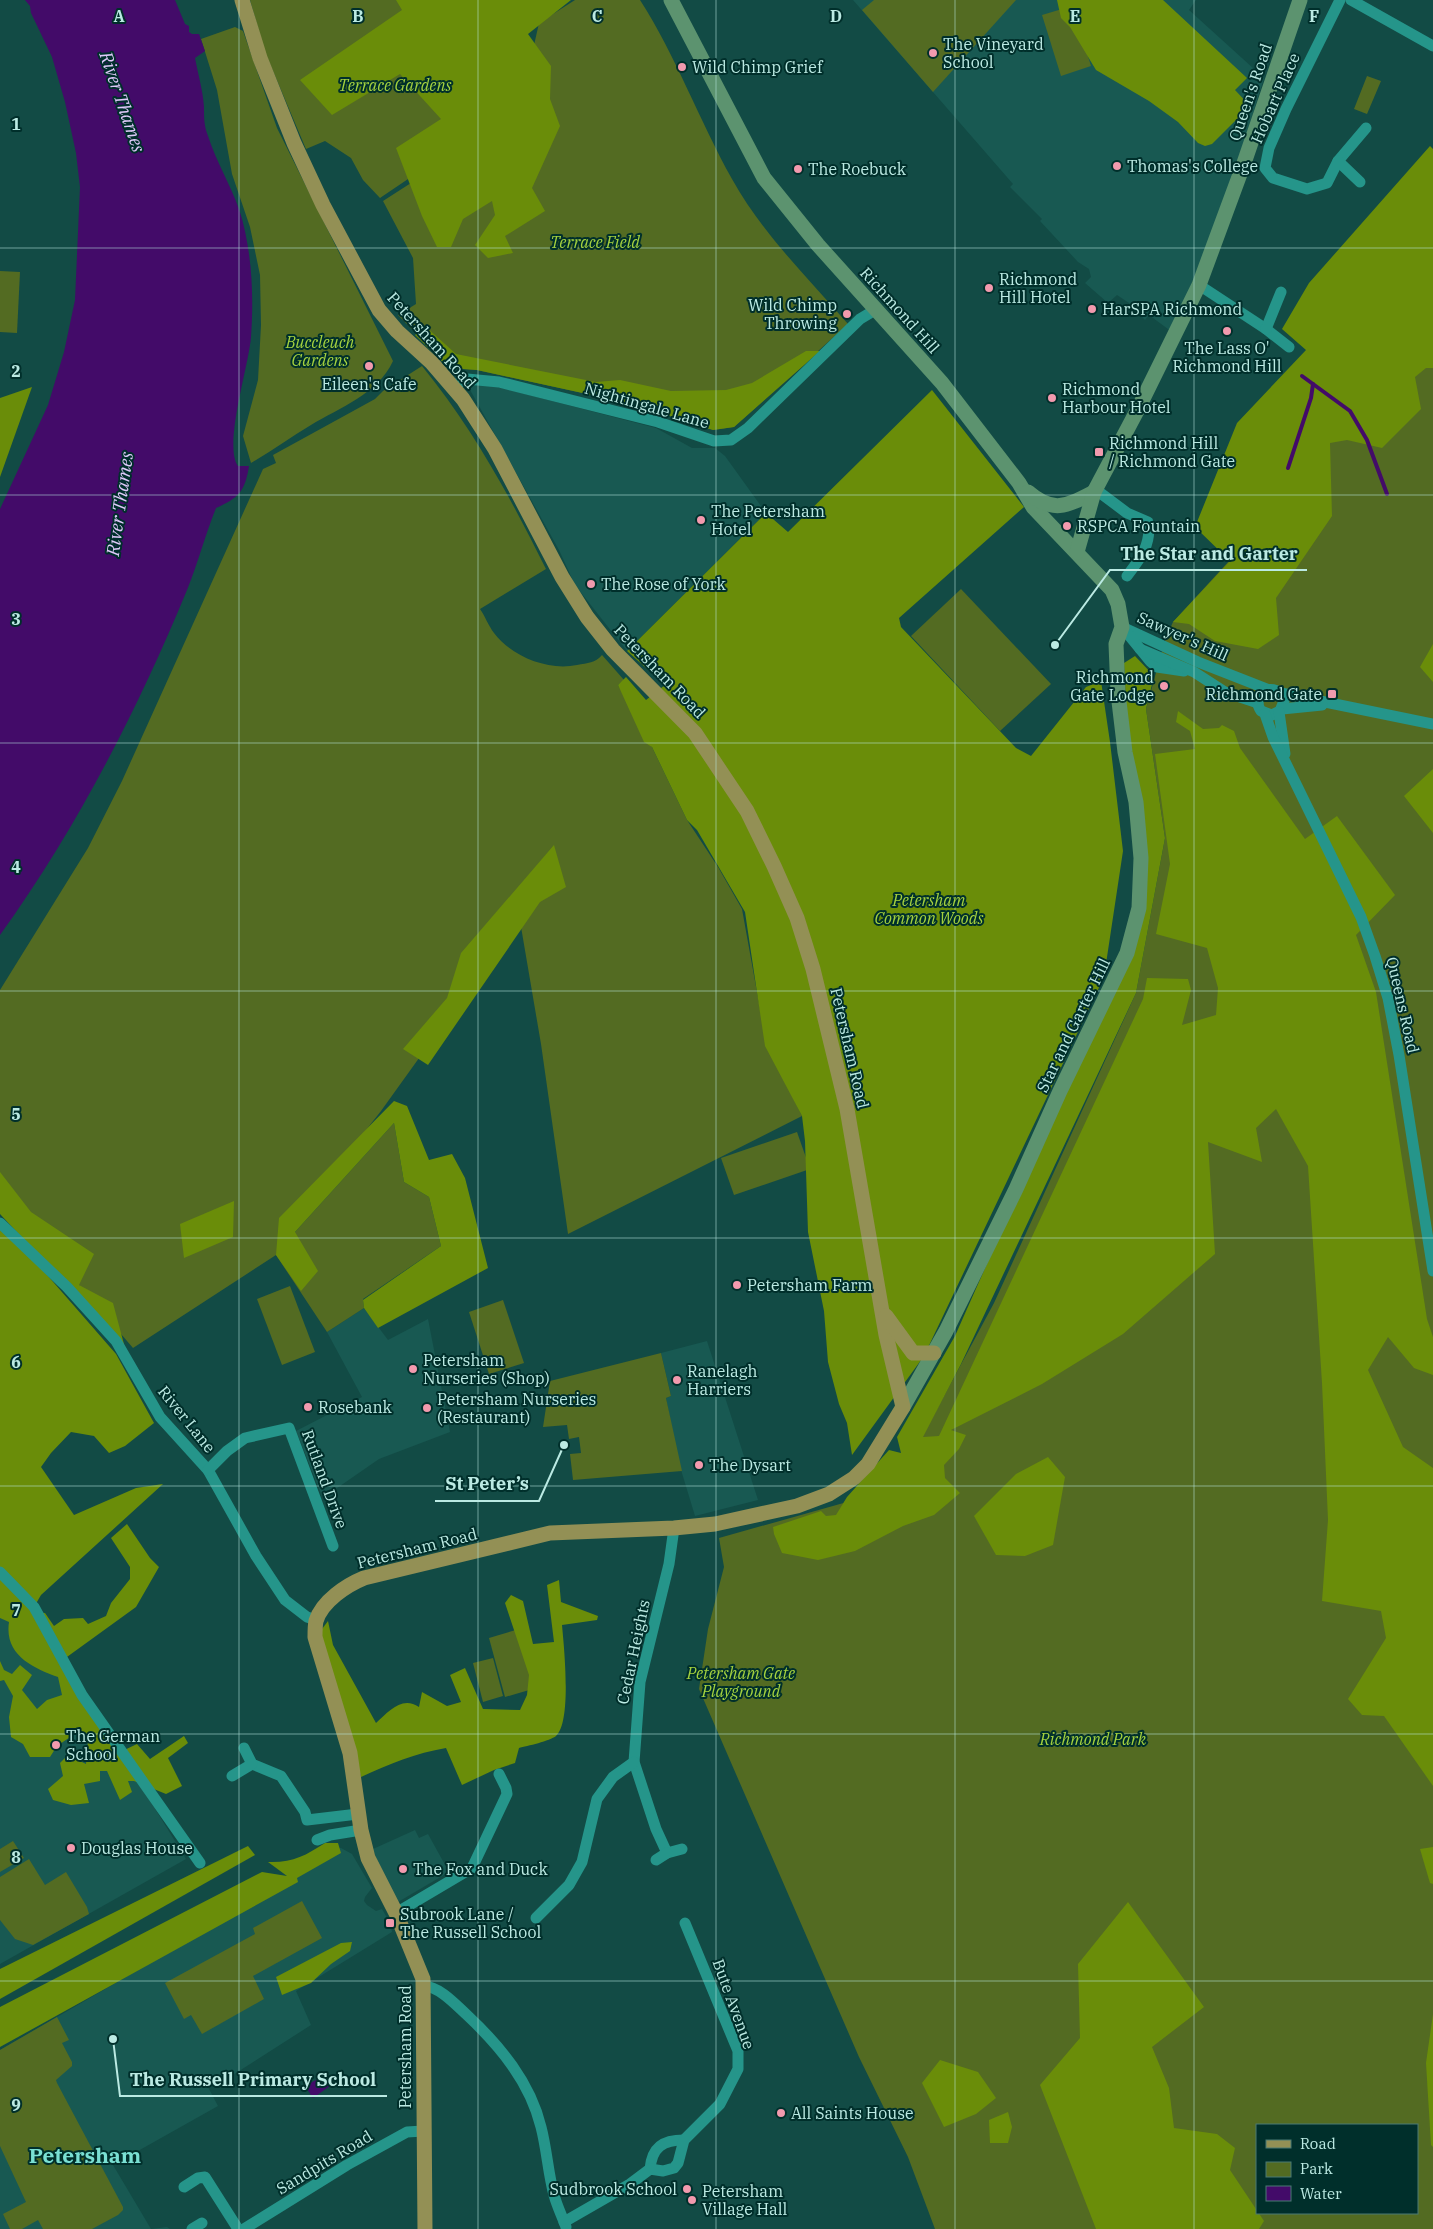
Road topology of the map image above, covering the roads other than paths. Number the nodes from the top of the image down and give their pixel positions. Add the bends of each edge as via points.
1 (242, 0) edge
2 (671, 0) edge
3 (1300, 0) edge
4 (1340, 0) edge
5 (1351, 0) edge
6 (1433, 46) edge
7 (1366, 128) dead end
8 (1338, 161) junction
9 (1360, 182) dead end
10 (1199, 285) junction
11 (1281, 292) dead end
12 (875, 310) junction
13 (1266, 329) junction
14 (1289, 347) dead end
15 (453, 386) junction
16 (1018, 483) junction
17 (1095, 490) junction
18 (1077, 552) junction
19 (1127, 576) dead end
20 (1122, 627) junction
21 (1267, 689) junction
22 (1281, 693) junction
23 (1258, 703) junction
24 (1339, 704) junction
25 (1280, 710) junction
26 (1265, 714) junction
27 (1433, 724) edge
28 (1287, 763) junction
29 (0, 1223) edge
30 (1433, 1271) edge
31 (882, 1310) junction
32 (934, 1353) junction
33 (903, 1407) junction
34 (208, 1470) junction
35 (674, 1528) junction
36 (333, 1546) dead end
37 (0, 1572) edge
38 (316, 1620) junction
39 (244, 1748) dead end
40 (634, 1762) junction
41 (252, 1764) junction
42 (498, 1774) dead end
43 (232, 1776) dead end
44 (358, 1814) junction
45 (361, 1830) junction
46 (317, 1840) dead end
47 (682, 1850) dead end
48 (667, 1853) junction
49 (656, 1860) dead end
50 (200, 1863) dead end
51 (396, 1912) junction
52 (536, 1918) dead end
53 (685, 1923) dead end
54 (424, 1986) junction
55 (423, 2131) junction
56 (684, 2140) junction
57 (650, 2169) junction
58 (184, 2187) dead end
59 (566, 2225) edge
60 (238, 2229) edge
61 (244, 2229) edge
62 (425, 2229) edge

1 - 15 main road, Petersham Road via 279,109 323,205 369,293 385,318
2 - 12 main road, Richmond Hill via 764,178
3 - 10 main road, Queen's Road
4 - 8 street, Hobart Place via 1282,117 1269,148 1265,168 1273,178 1308,189 1327,183
5 - 6 street
7 - 8 street, Hobart Place
8 - 9 street
10 - 13 street
10 - 17 main road, Queen's Road
11 - 13 street
12 - 15 street, Nightingale Lane via 860,319 748,428 731,440 714,442 658,422 499,382 467,379
12 - 16 main road, Richmond Hill via 942,383
13 - 14 street
15 - 31 main road, Petersham Road via 495,449 562,577 587,617 613,650 695,733 747,811 774,866 797,918 828,1030 847,1109
16 - 17 main road via 1040,502 1057,507 1069,505
16 - 18 main road, Richmond Hill via 1033,507
17 - 18 main road, Queen's Road
17 - 19 street via 1127,513 1148,522 1144,554
18 - 20 main road, Richmond Hill via 1112,590
20 - 21 street, Sawyer's Hill
20 - 23 street, Sawyer's Hill via 1157,667 1194,672 1225,692
20 - 32 main road, Star and Garter Hill via 1116,644 1118,693 1125,752 1136,802 1141,858 1139,908 1127,953 982,1261
21 - 22 street
21 - 23 street via 1260,695
22 - 24 street
22 - 25 street via 1284,701
23 - 26 street
24 - 25 street
24 - 27 street
25 - 26 street via 1272,715
25 - 28 street, Queens Road
26 - 28 street, Queens Road
28 - 30 street, Queens Road via 1361,917 1388,998
29 - 34 street, River Lane via 116,1341 160,1417
31 - 32 main road, Petersham Road via 913,1353
31 - 33 main road, Petersham Road
32 - 33 main road, Star and Garter Hill
33 - 35 main road, Petersham Road via 868,1464 854,1478 829,1494 797,1506 740,1520
34 - 36 street, Rutland Drive via 227,1450 245,1438 289,1428
34 - 38 street, River Lane via 256,1556 285,1600
35 - 38 main road, Petersham Road via 550,1533 374,1575 340,1591
35 - 40 street, Cedar Heights via 670,1564 640,1682
37 - 50 street via 34,1607 82,1695
38 - 44 main road, Petersham Road via 315,1637 350,1753
39 - 41 street
40 - 48 street, Cedar Heights
40 - 52 street via 614,1777 596,1799 582,1862 569,1886
41 - 43 street
41 - 44 street via 281,1776 307,1820
42 - 51 street via 507,1794 474,1865
44 - 45 main road, Petersham Road
45 - 46 street
45 - 51 main road, Petersham Road via 368,1858
47 - 48 street
48 - 49 street
51 - 54 main road, Petersham Road
53 - 56 street, Bute Avenue via 738,2050 738,2069 720,2104
54 - 55 main road, Petersham Road
54 - 59 street via 434,1987 464,2012 496,2042 514,2067 541,2126 554,2196
55 - 61 street, Sandpits Road via 407,2132
55 - 62 main road, Petersham Road
56 - 57 street via 666,2142 659,2147 653,2154
56 - 57 street, Bute Avenue via 674,2168
57 - 59 street
58 - 60 street via 205,2177

